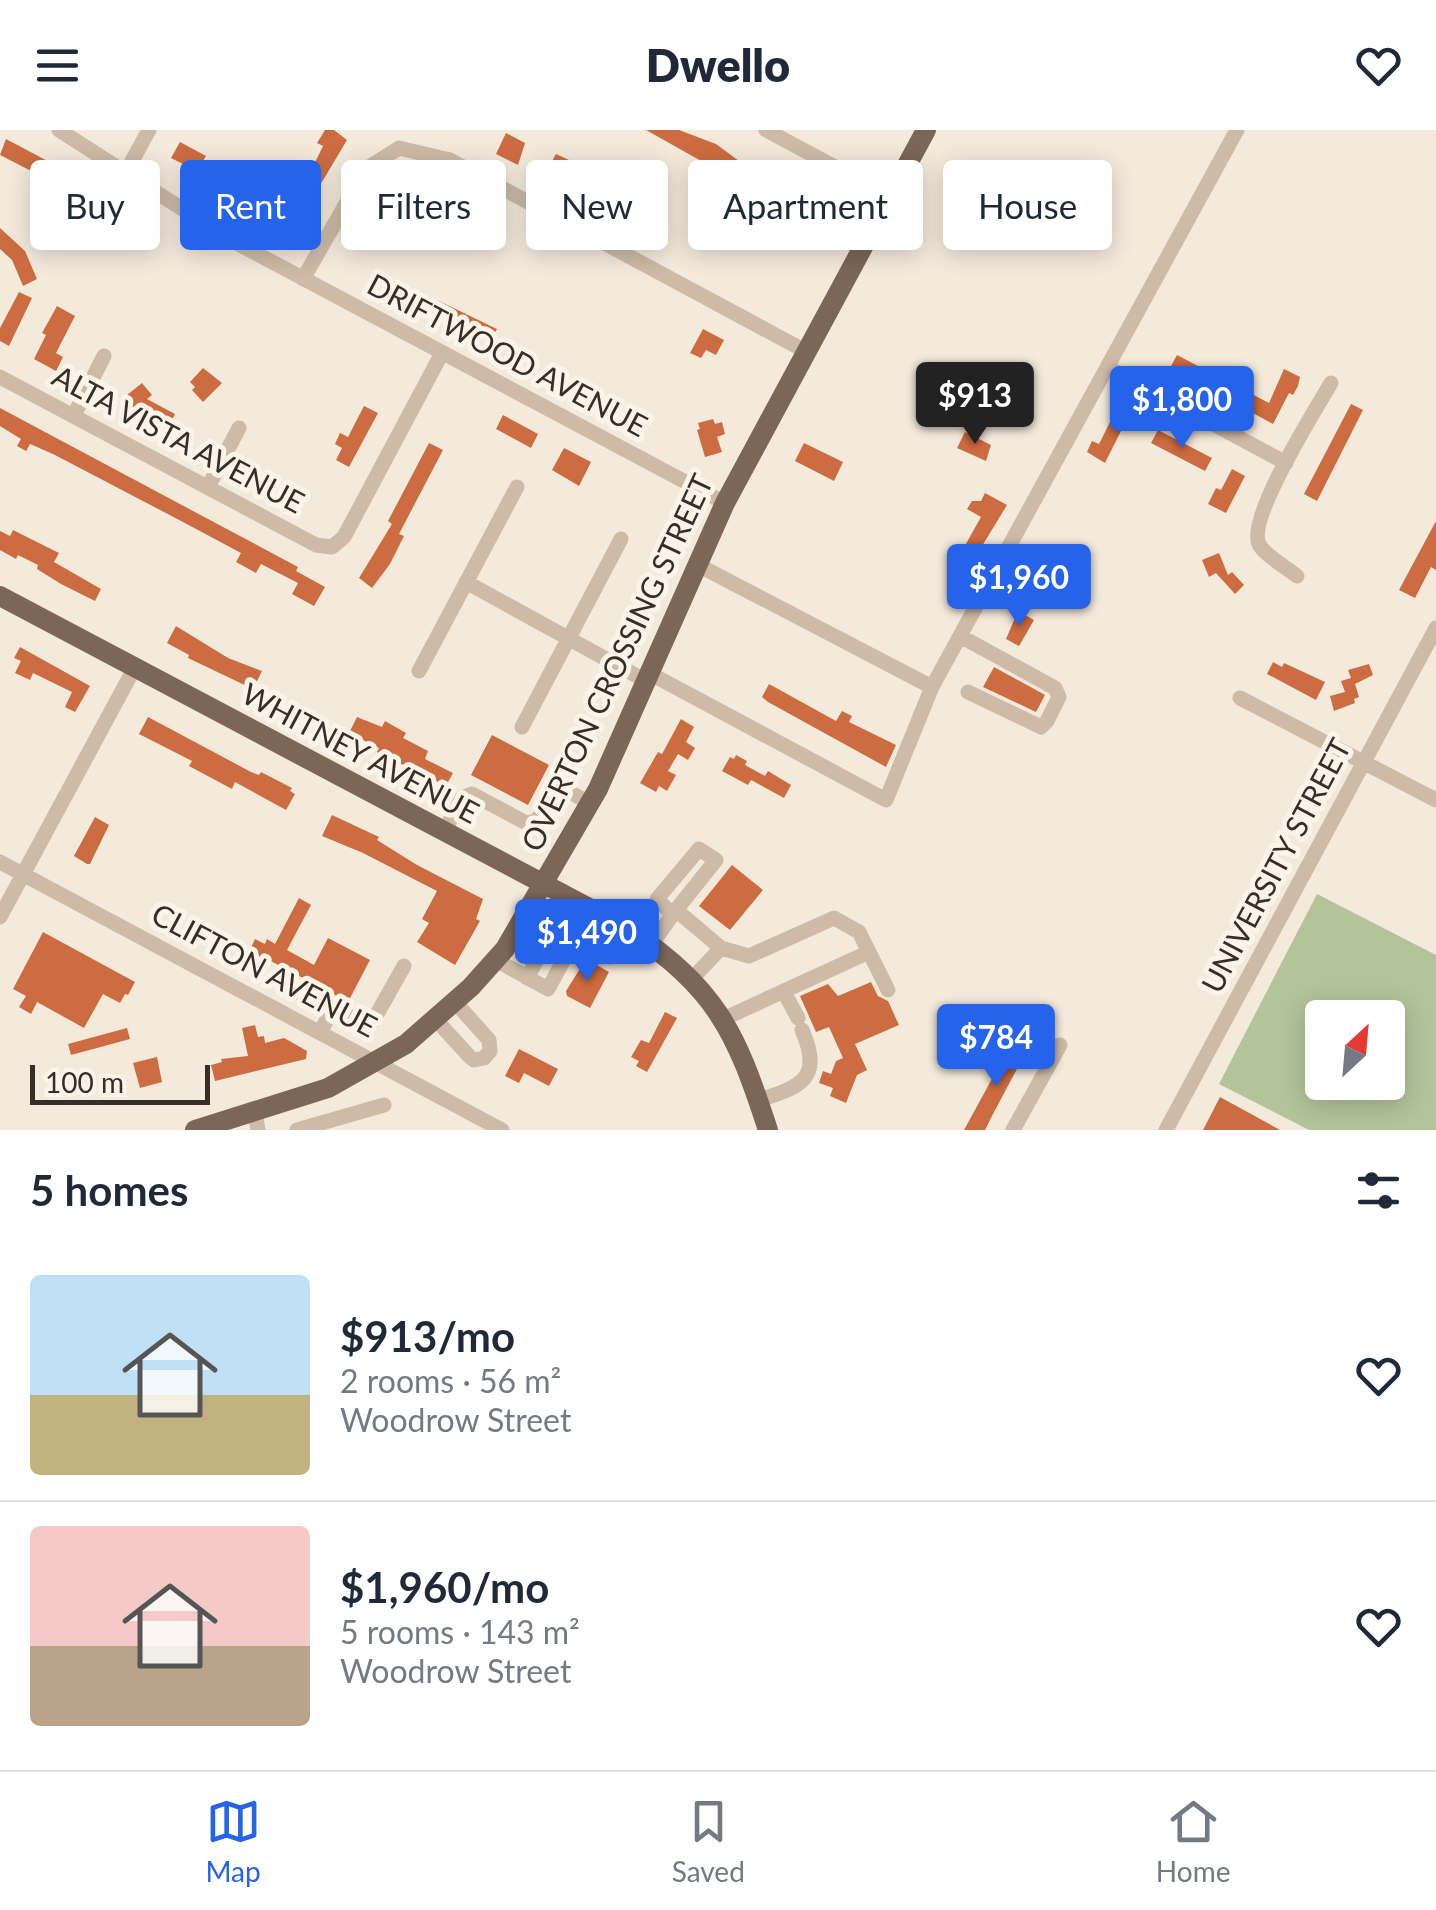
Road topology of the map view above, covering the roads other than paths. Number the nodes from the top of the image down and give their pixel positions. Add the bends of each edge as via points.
1 (59, 130) edge
2 (149, 130) edge
3 (766, 130) edge
4 (926, 130) edge
5 (1236, 130) edge
6 (107, 160) edge
7 (133, 160) edge
8 (823, 160) edge
9 (910, 160) edge
10 (160, 194) edge
11 (862, 250) edge
12 (303, 279) junction
13 (442, 352) junction
14 (807, 352) junction
15 (104, 356) dead end
16 (1109, 368) junction
17 (0, 376) edge
18 (1331, 383) dead end
19 (74, 415) junction
20 (240, 428) dead end
21 (1286, 463) junction
22 (517, 486) dead end
23 (208, 487) junction
24 (725, 503) junction
25 (621, 540) dead end
26 (696, 564) junction
27 (1297, 576) dead end
28 (466, 582) junction
29 (0, 596) edge
30 (1436, 628) edge
31 (960, 636) junction
32 (569, 639) junction
33 (135, 667) junction
34 (419, 671) dead end
35 (648, 677) junction
36 (932, 686) junction
37 (968, 692) dead end
38 (1240, 698) dead end
39 (522, 727) dead end
40 (1364, 763) junction
41 (1436, 800) edge
42 (590, 803) junction
43 (444, 832) junction
44 (0, 862) edge
45 (22, 874) junction
46 (544, 885) junction
47 (591, 910) junction
48 (0, 917) edge
49 (627, 928) junction
50 (515, 933) junction
51 (650, 945) junction
52 (721, 948) junction
53 (869, 952) junction
54 (549, 959) junction
55 (496, 960) junction
56 (404, 966) dead end
57 (692, 979) junction
58 (888, 990) dead end
59 (296, 991) dead end
60 (784, 992) junction
61 (455, 1002) junction
62 (332, 1009) junction
63 (723, 1018) junction
64 (436, 1020) junction
65 (321, 1031) junction
66 (1060, 1045) dead end
67 (376, 1061) junction
68 (758, 1100) junction
69 (384, 1105) dead end
70 (256, 1121) edge
71 (492, 1127) edge
72 (195, 1130) edge
73 (297, 1130) edge
74 (768, 1130) edge
75 (1013, 1130) edge
76 (1166, 1130) edge

1 - 6 street, DRIFTWOOD AVENUE
2 - 7 street
3 - 8 street
4 - 9 main road, OVERTON CROSSING STREET
5 - 16 street
10 - 12 street, DRIFTWOOD AVENUE
11 - 14 main road, OVERTON CROSSING STREET
12 - 13 street, DRIFTWOOD AVENUE
12 - 14 street via 366,169 399,148 450,160
13 - 23 street, ALTA VISTA AVENUE via 344,537 332,547 316,545
13 - 24 street, DRIFTWOOD AVENUE
14 - 24 main road, OVERTON CROSSING STREET
15 - 19 street
16 - 21 street
16 - 31 street
17 - 19 street, ALTA VISTA AVENUE
18 - 21 street
19 - 23 street, ALTA VISTA AVENUE
20 - 23 street
21 - 27 street via 1256,528 1260,546
22 - 28 street
24 - 26 main road, OVERTON CROSSING STREET
25 - 32 street
26 - 35 main road, OVERTON CROSSING STREET
26 - 36 street
28 - 32 street
28 - 34 street
29 - 33 main road, WHITNEY AVENUE
30 - 40 street, UNIVERSITY STREET
31 - 36 street
31 - 37 street via 1055,688 1058,697 1040,727
32 - 35 street
32 - 39 street
33 - 43 main road, WHITNEY AVENUE
33 - 45 street
35 - 36 street via 886,800
35 - 42 main road, OVERTON CROSSING STREET
38 - 40 street
40 - 41 street
40 - 76 street, UNIVERSITY STREET
42 - 43 street via 562,788 528,824 472,794 462,798
42 - 46 main road, OVERTON CROSSING STREET
43 - 46 main road, WHITNEY AVENUE
44 - 45 street, CLIFTON AVENUE
45 - 48 street
45 - 65 street, CLIFTON AVENUE
46 - 47 main road, WHITNEY AVENUE
46 - 50 main road, OVERTON CROSSING STREET
47 - 49 main road, WHITNEY AVENUE
47 - 54 street
49 - 51 main road, WHITNEY AVENUE
49 - 54 street via 610,957
50 - 54 street
50 - 55 main road, OVERTON CROSSING STREET
51 - 52 street via 674,912
51 - 57 main road, WHITNEY AVENUE
52 - 53 street via 749,956 834,918 859,932
52 - 57 street
53 - 58 street
53 - 60 street
54 - 55 street
55 - 61 main road, OVERTON CROSSING STREET
56 - 62 street via 368,1024
57 - 63 main road, WHITNEY AVENUE
59 - 62 street
60 - 63 street
60 - 68 street via 813,1055 811,1069 791,1090
61 - 64 main road, OVERTON CROSSING STREET
61 - 64 street via 490,1040 484,1058 470,1057
62 - 65 street
63 - 68 main road, WHITNEY AVENUE
64 - 67 main road, OVERTON CROSSING STREET
65 - 67 street, CLIFTON AVENUE
66 - 75 street
67 - 70 main road, OVERTON CROSSING STREET
67 - 71 street, CLIFTON AVENUE
68 - 74 main road, WHITNEY AVENUE
69 - 73 street
70 - 72 main road, OVERTON CROSSING STREET

